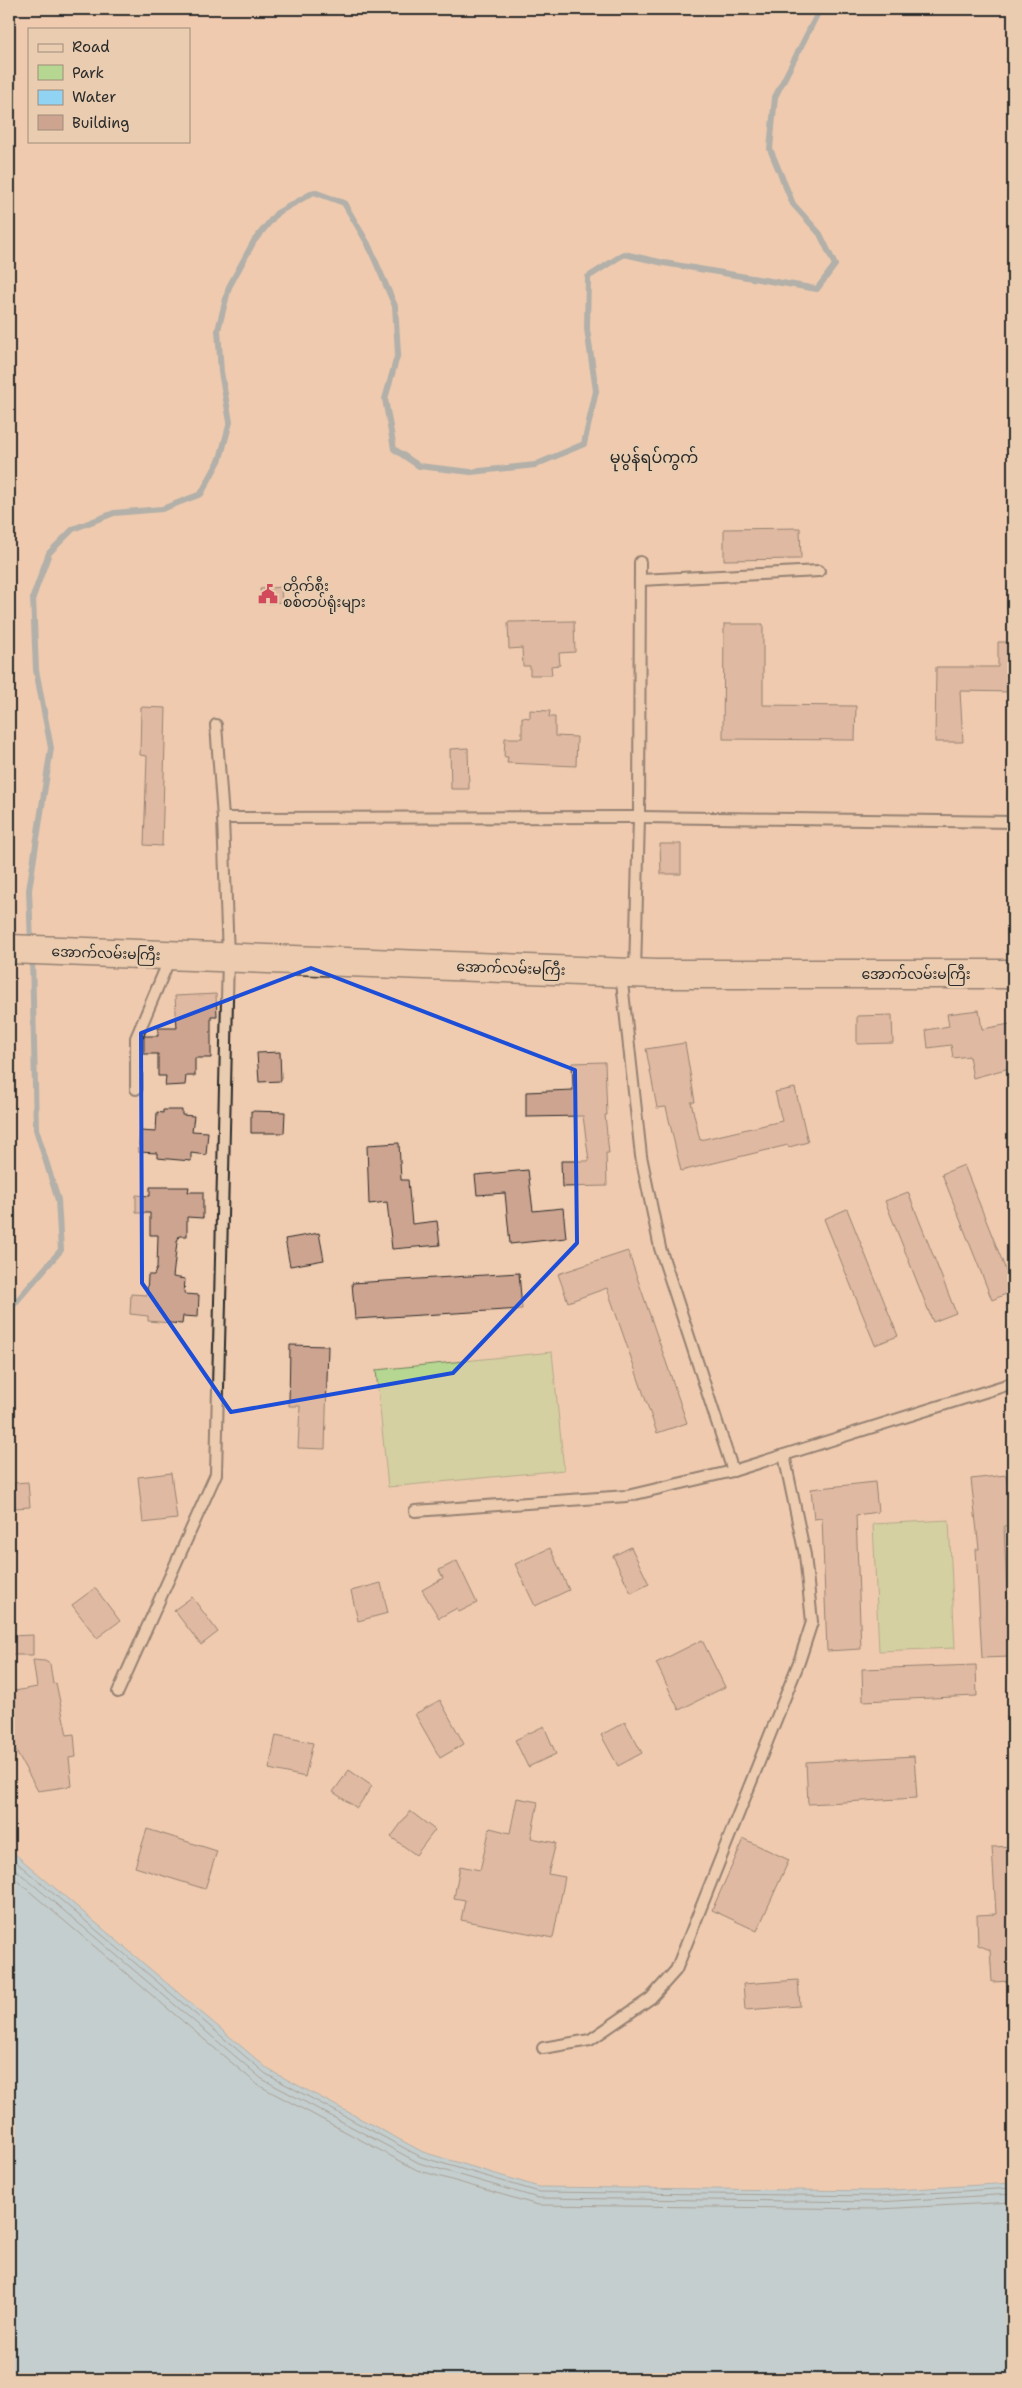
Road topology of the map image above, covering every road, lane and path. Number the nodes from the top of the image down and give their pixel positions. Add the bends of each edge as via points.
1 (640, 562) dead end
2 (819, 571) dead end
3 (640, 580) junction
4 (216, 725) dead end
5 (639, 817) junction
6 (223, 818) junction
7 (1013, 822) edge
8 (9, 949) edge
9 (171, 955) junction
10 (228, 957) junction
11 (628, 973) junction
12 (1013, 974) edge
13 (136, 1089) dead end
14 (1013, 1383) edge
15 (784, 1455) junction
16 (733, 1471) junction
17 (416, 1511) dead end
18 (118, 1692) dead end
19 (543, 2048) dead end

1 - 3 lane
2 - 3 lane
3 - 5 lane
4 - 6 lane
5 - 6 lane
5 - 7 lane
5 - 11 lane
6 - 10 lane
8 - 9 main road, အောက်လမ်းမကြီး
9 - 10 main road, အောက်လမ်းမကြီး
9 - 13 lane via 136,1038
10 - 11 main road, အောက်လမ်းမကြီး
10 - 18 lane via 216,1474
11 - 12 main road, အောက်လမ်းမကြီး
11 - 16 lane via 641,1156 660,1248
14 - 15 lane
15 - 16 lane
15 - 19 lane via 805,1555 812,1622 676,1970 651,1998 590,2040
16 - 17 lane via 627,1496

